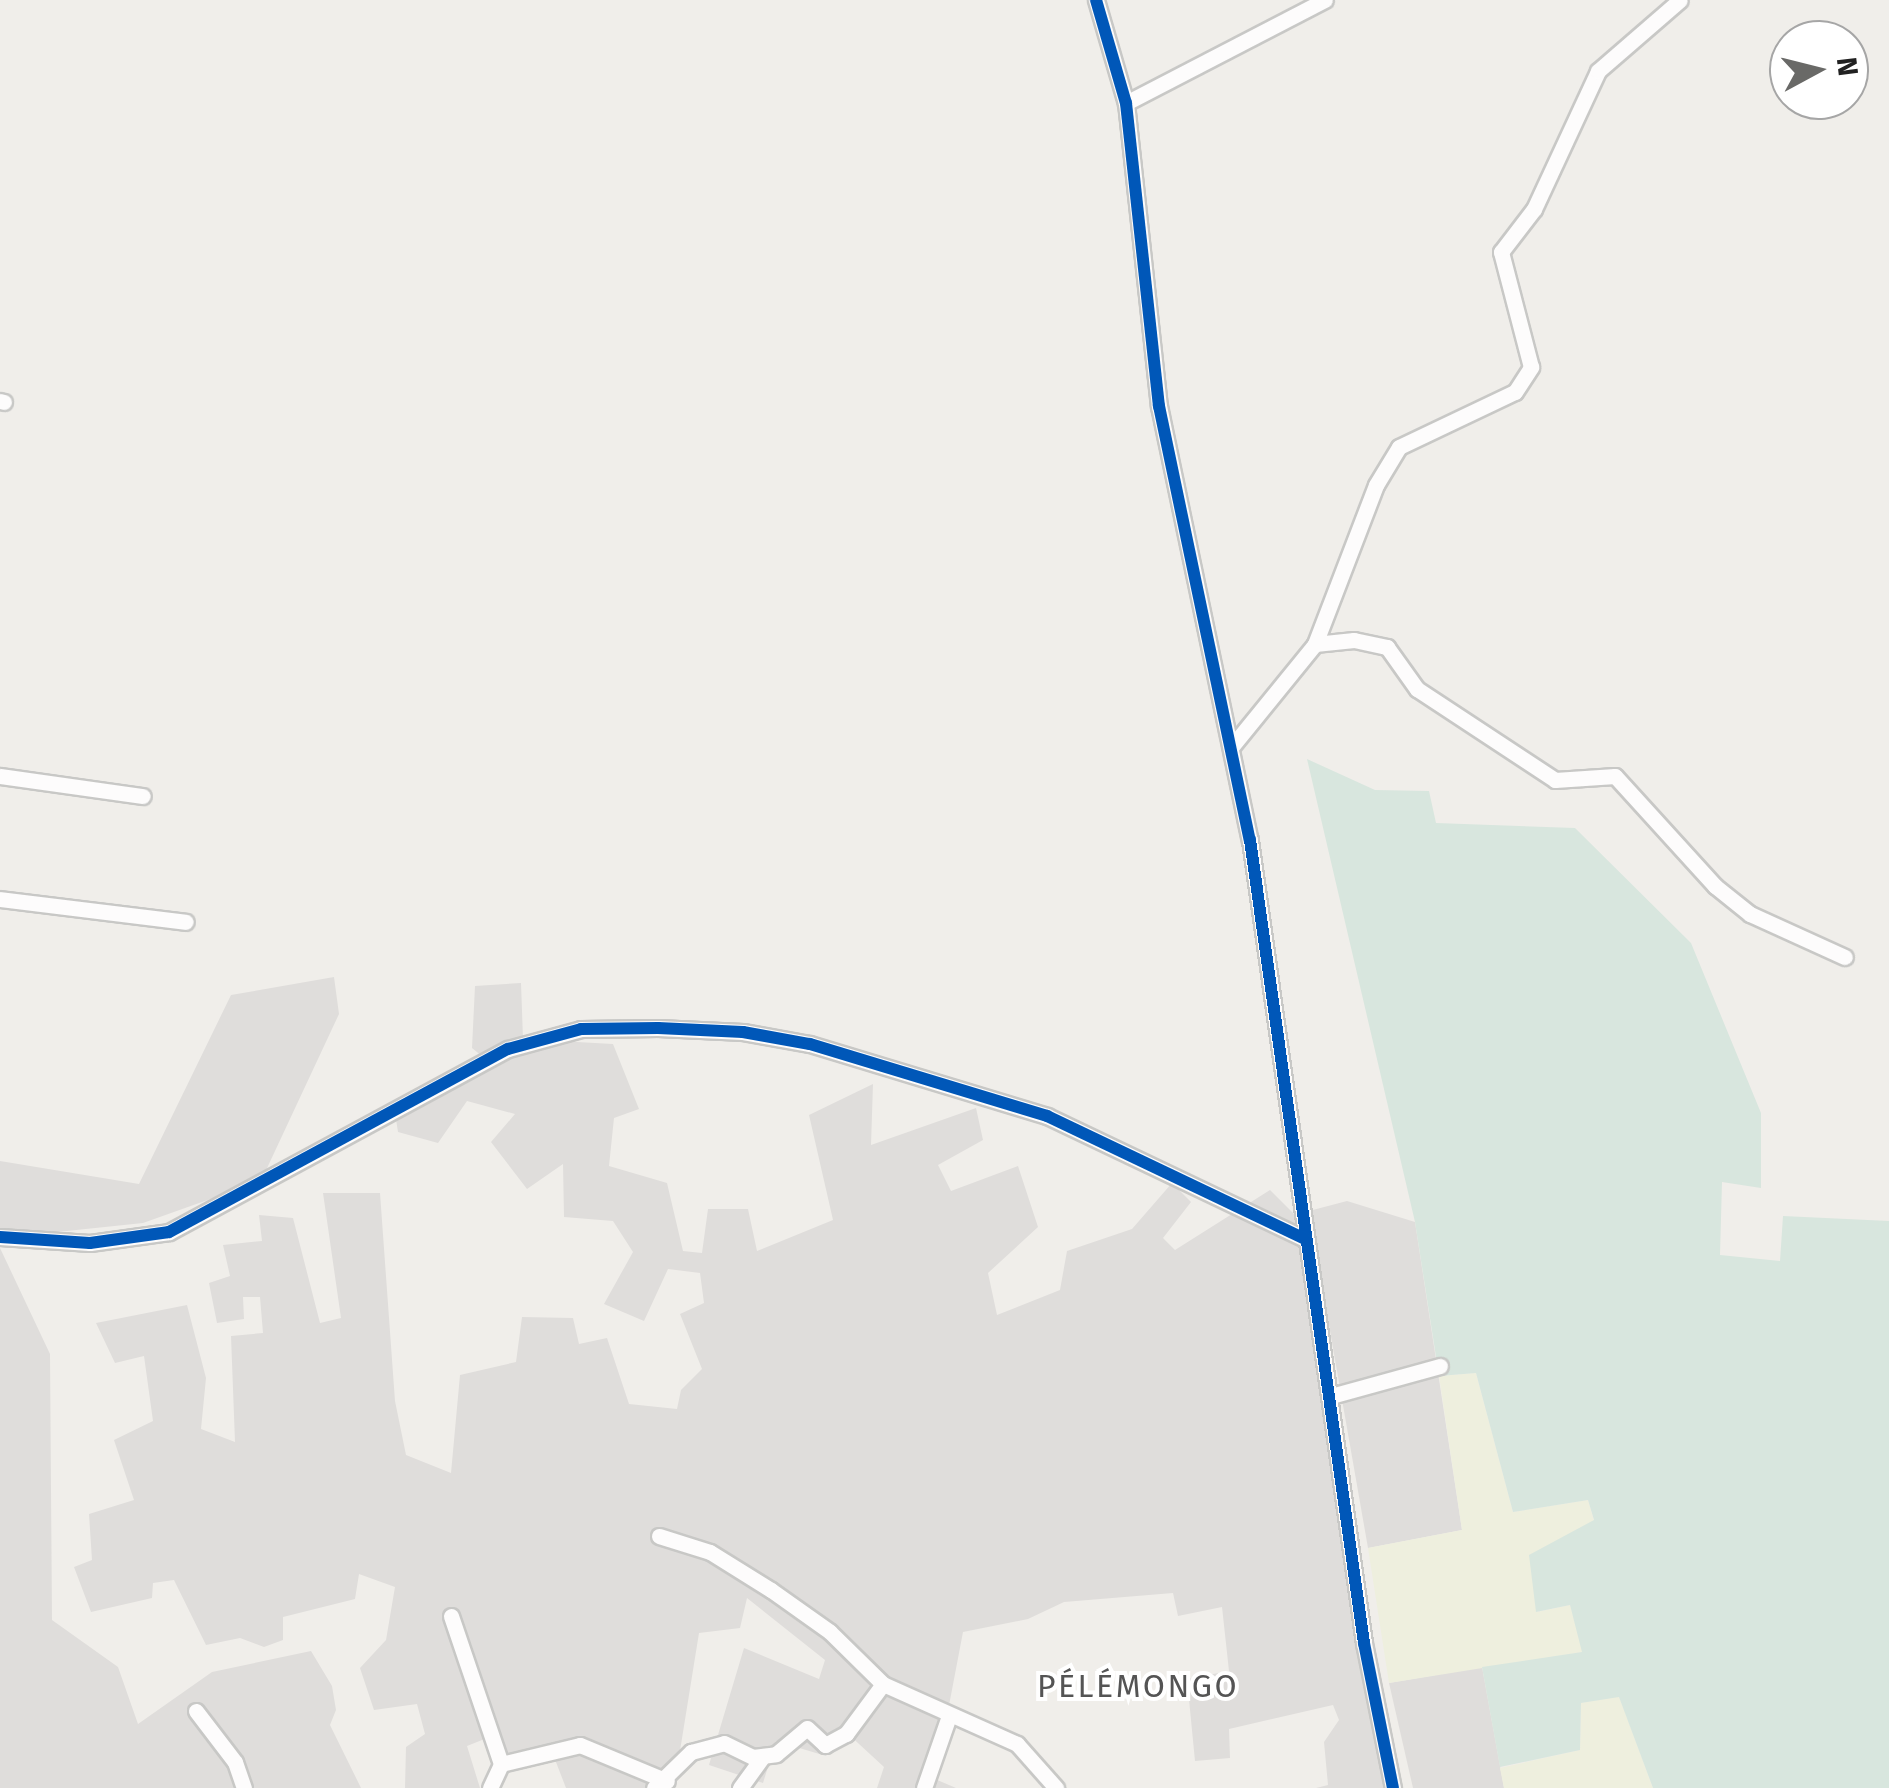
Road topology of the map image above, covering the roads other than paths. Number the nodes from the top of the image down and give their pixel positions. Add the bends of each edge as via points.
1 (1096, 0) edge
2 (1325, 0) edge
3 (1680, 0) edge
4 (1126, 103) junction
5 (1315, 644) junction
6 (1233, 745) junction
7 (0, 776) edge
8 (144, 796) dead end
9 (0, 898) edge
10 (186, 922) dead end
11 (1844, 957) dead end
12 (0, 1236) edge
13 (1305, 1239) junction
14 (1440, 1366) dead end
15 (1330, 1396) junction
16 (659, 1536) dead end
17 (451, 1616) dead end
18 (882, 1684) junction
19 (196, 1710) dead end
20 (949, 1716) junction
21 (762, 1756) junction
22 (501, 1764) junction
23 (660, 1784) edge
24 (244, 1788) edge
25 (490, 1788) edge
26 (740, 1788) edge
27 (924, 1788) edge
28 (1056, 1788) edge
29 (1392, 1788) edge

1 - 4 street
2 - 4 street
3 - 5 street via 1598,71 1534,209 1501,252 1531,367 1515,392 1400,446 1376,485
4 - 6 street via 1159,406
5 - 6 street
5 - 11 street via 1354,640 1388,647 1417,689 1555,780 1615,776 1715,886 1750,914
6 - 13 street
7 - 8 street
9 - 10 street
12 - 13 street via 90,1242 169,1232 508,1049 581,1029 658,1028 810,1044 1047,1116
13 - 15 street
14 - 15 street
15 - 29 street via 1364,1643
16 - 18 street via 710,1552 760,1582 830,1632
17 - 22 street
18 - 20 street
18 - 21 street via 846,1734 825,1746 807,1728 776,1754
19 - 24 street via 235,1762
20 - 27 street
20 - 28 street via 1017,1744
21 - 23 street via 724,1743 691,1752
21 - 26 street
22 - 23 street via 580,1745
22 - 25 street

